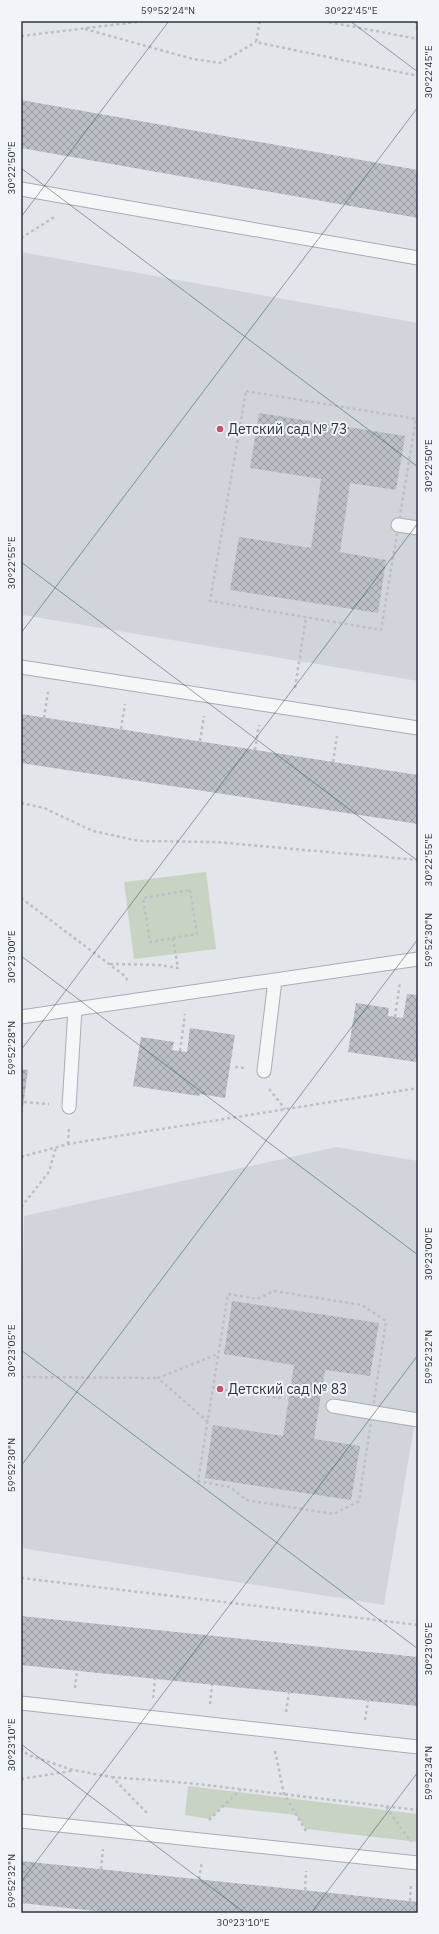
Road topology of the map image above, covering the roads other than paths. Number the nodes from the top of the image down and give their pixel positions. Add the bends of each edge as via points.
1 (21, 189) edge
2 (418, 258) edge
3 (398, 525) road end
4 (418, 528) edge
5 (21, 667) edge
6 (418, 728) edge
7 (418, 959) edge
8 (275, 980) junction
9 (75, 1009) junction
10 (21, 1017) edge
11 (264, 1071) dead end
12 (69, 1106) dead end
13 (333, 1406) dead end
14 (418, 1420) edge
15 (21, 1703) edge
16 (418, 1747) edge
17 (21, 1821) edge
18 (418, 1863) edge

1 - 2 lane
3 - 4 lane
5 - 6 lane
7 - 8 lane
8 - 9 lane
8 - 11 lane
9 - 10 lane
9 - 12 lane
13 - 14 lane
15 - 16 lane
17 - 18 lane

